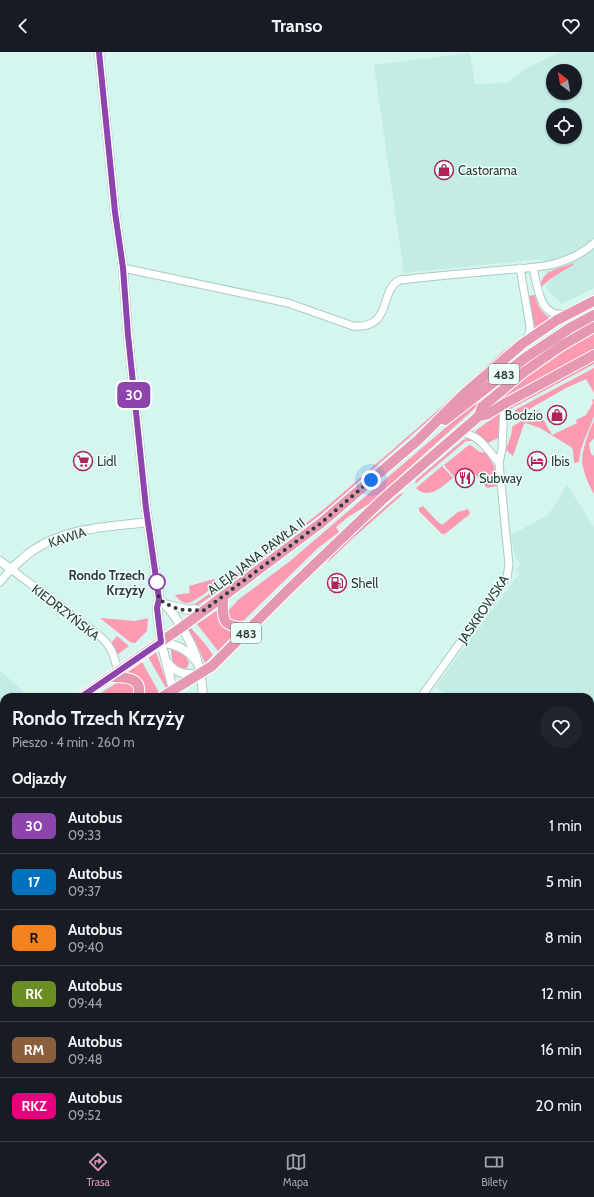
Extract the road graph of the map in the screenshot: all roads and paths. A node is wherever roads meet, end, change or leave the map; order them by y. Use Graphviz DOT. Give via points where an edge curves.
graph roads {
  1 [pos="99,52"];
  2 [pos="594,243"];
  3 [pos="123,268"];
  4 [pos="520,268"];
  5 [pos="533,268"];
  6 [pos="594,301"];
  7 [pos="570,313"];
  8 [pos="594,316"];
  9 [pos="594,327"];
  10 [pos="522,344"];
  11 [pos="594,355"];
  12 [pos="504,404"];
  13 [pos="479,416"];
  14 [pos="461,432"];
  15 [pos="418,440"];
  16 [pos="499,463"];
  17 [pos="148,522"];
  18 [pos="0,561"];
  19 [pos="11,569"];
  20 [pos="0,582"];
  21 [pos="223,597"];
  22 [pos="159,599"];
  23 [pos="168,606"];
  24 [pos="203,611"];
  25 [pos="182,627"];
  26 [pos="251,628"];
  27 [pos="161,642"];
  28 [pos="165,660"];
  29 [pos="200,669"];
  30 [pos="115,675"];
  31 [pos="87,693"];
  32 [pos="140,693"];
  33 [pos="174,693"];
  34 [pos="175,693"];
  35 [pos="203,693"];
  36 [pos="426,693"];
  1 -- 3 [label="street"];
  2 -- 5 [label="street" via="570,259"];
  3 -- 4 [label="street" via="288,303 360,327 374,322 379,317 393,284 400,280"];
  3 -- 17 [label="street"];
  4 -- 5 [label="street"];
  4 -- 10 [label="street" via="530,326 529,334"];
  5 -- 7 [label="street" via="540,301 544,307 552,313"];
  6 -- 7 [label="main road, ALEJA JANA PAWŁA II / 483"];
  7 -- 10 [label="main road, ALEJA JANA PAWŁA II / 483"];
  8 -- 15 [label="main road, ALEJA JANA PAWŁA II / 483" via="564,331 524,358"];
  9 -- 13 [label="main road" via="524,372 482,407"];
  10 -- 15 [label="main road, ALEJA JANA PAWŁA II / 483" via="465,393"];
  11 -- 12 [label="main road, 483"];
  12 -- 13 [label="main road, 483" via="488,414"];
  12 -- 16 [label="street, JASKROWSKA"];
  13 -- 14 [label="main road, 483"];
  14 -- 16 [label="street" via="476,438"];
  14 -- 26 [label="main road, 483" via="384,499"];
  15 -- 21 [label="main road, ALEJA JANA PAWŁA II / 483" via="321,523"];
  16 -- 36 [label="street, JASKROWSKA" via="509,565 507,577"];
  17 -- 19 [label="street, KAWIA" via="64,535 32,551"];
  17 -- 22 [label="street"];
  18 -- 19 [label="street, KIEDRZYŃSKA"];
  19 -- 20 [label="street, KAWIA"];
  19 -- 30 [label="street, KIEDRZYŃSKA" via="110,646 114,654"];
  21 -- 24 [label="main road, ALEJA JANA PAWŁA II / 483"];
  21 -- 26 [label="main road" via="222,615 226,624"];
  22 -- 23 [label="street"];
  22 -- 27 [label="street" via="157,608"];
  23 -- 24 [label="street"];
  23 -- 25 [label="street"];
  24 -- 25 [label="main road, ALEJA JANA PAWŁA II / 483"];
  25 -- 27 [label="main road, ALEJA JANA PAWŁA II / 483"];
  25 -- 29 [label="street" via="191,642"];
  26 -- 29 [label="main road, 483" via="212,666"];
  27 -- 28 [label="street"];
  27 -- 29 [label="street" via="181,647 191,655"];
  27 -- 30 [label="main road, ALEJA JANA PAWŁA II / 483"];
  28 -- 29 [label="street" via="171,668 180,673"];
  28 -- 33 [label="street"];
  29 -- 34 [label="main road, 483"];
  29 -- 35 [label="street"];
  30 -- 31 [label="main road, ALEJA JANA PAWŁA II / 483"];
  30 -- 32 [label="main road" via="135,681"];
}
